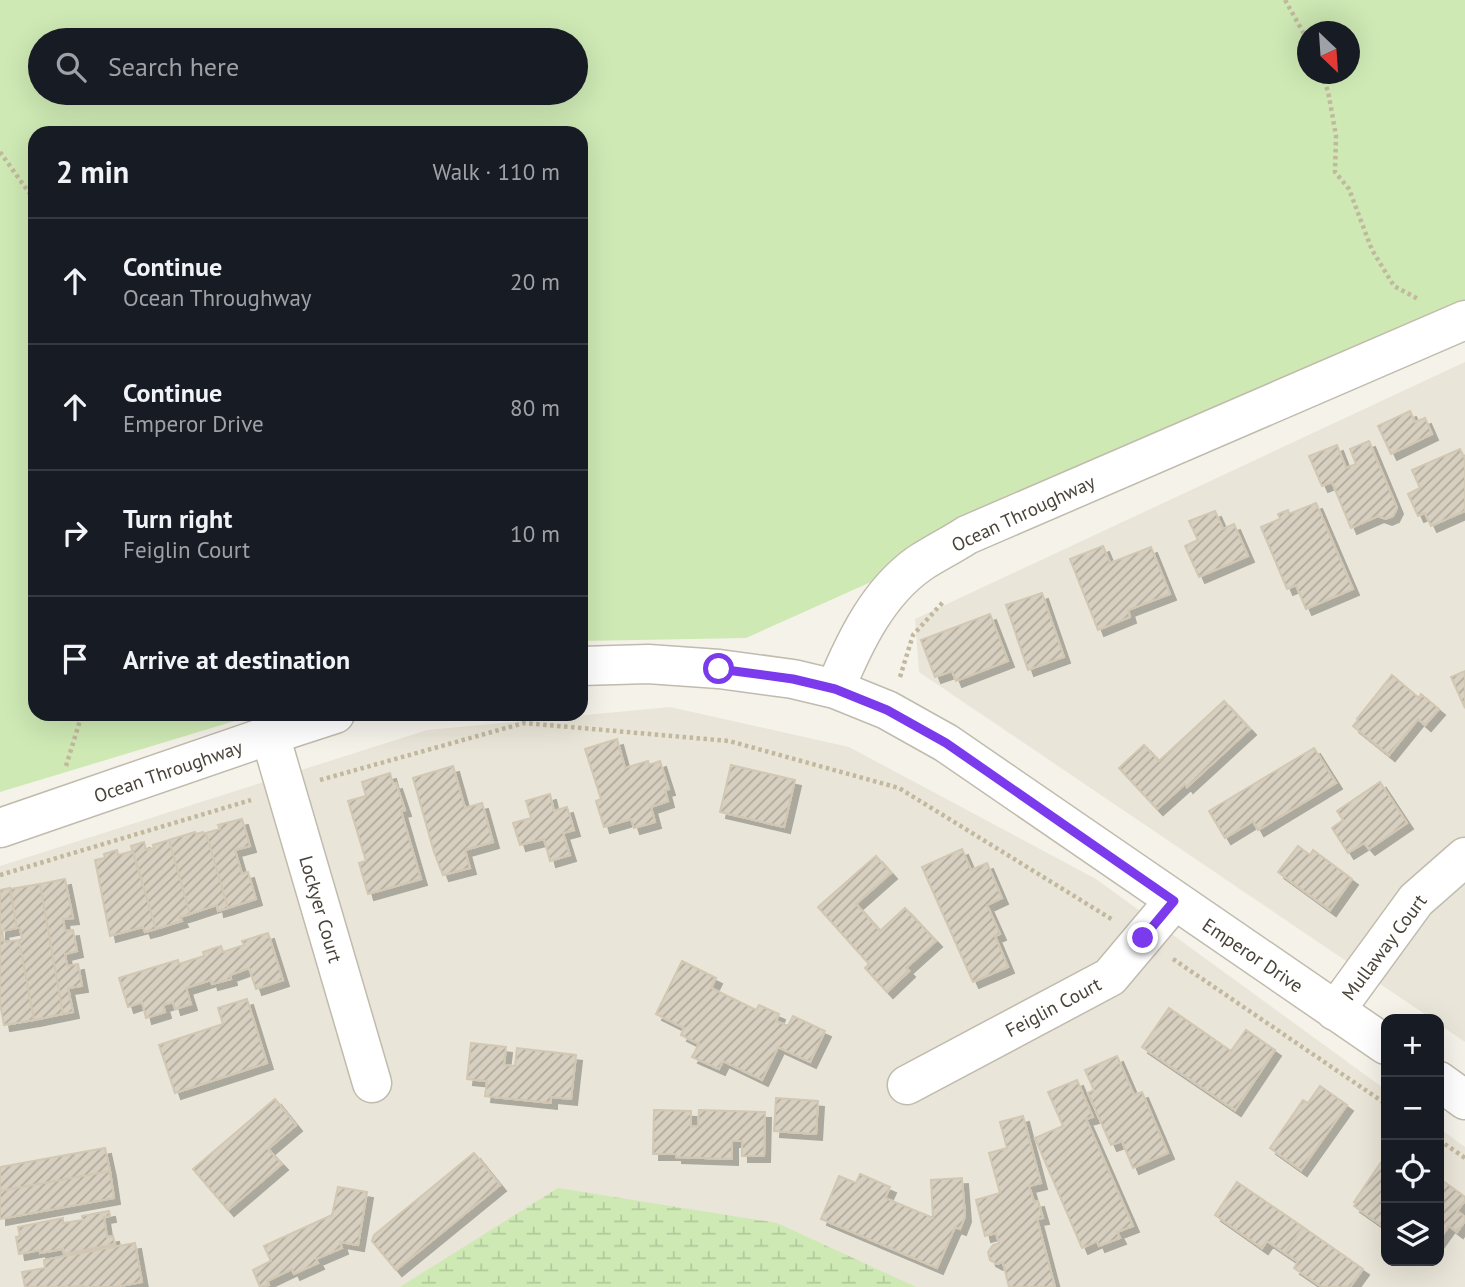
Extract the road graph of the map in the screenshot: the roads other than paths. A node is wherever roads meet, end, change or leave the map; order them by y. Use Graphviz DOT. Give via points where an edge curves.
graph roads {
  1 [pos="1463,321"];
  2 [pos="588,666"];
  3 [pos="835,689"];
  4 [pos="313,721"];
  5 [pos="270,735"];
  6 [pos="0,828"];
  7 [pos="1465,857"];
  8 [pos="1174,901"];
  9 [pos="1335,1011"];
  10 [pos="1381,1042"];
  11 [pos="372,1083"];
  12 [pos="907,1085"];
  13 [pos="1444,1085"];
  14 [pos="1465,1100"];
  1 -- 3 [label="street, Ocean Throughway" via="967,536 918,565 889,590 864,628"];
  2 -- 3 [label="street" via="719,669"];
  3 -- 8 [label="street, Emperor Drive" via="887,710 946,743"];
  4 -- 5 [label="street, Ocean Throughway"];
  5 -- 6 [label="street, Ocean Throughway"];
  5 -- 11 [label="street, Lockyer Court"];
  7 -- 9 [label="street, Mullaway Court" via="1416,900"];
  8 -- 9 [label="street, Emperor Drive"];
  8 -- 12 [label="street, Feiglin Court" via="1110,977"];
  9 -- 10 [label="street, Emperor Drive"];
  13 -- 14 [label="street"];
}
